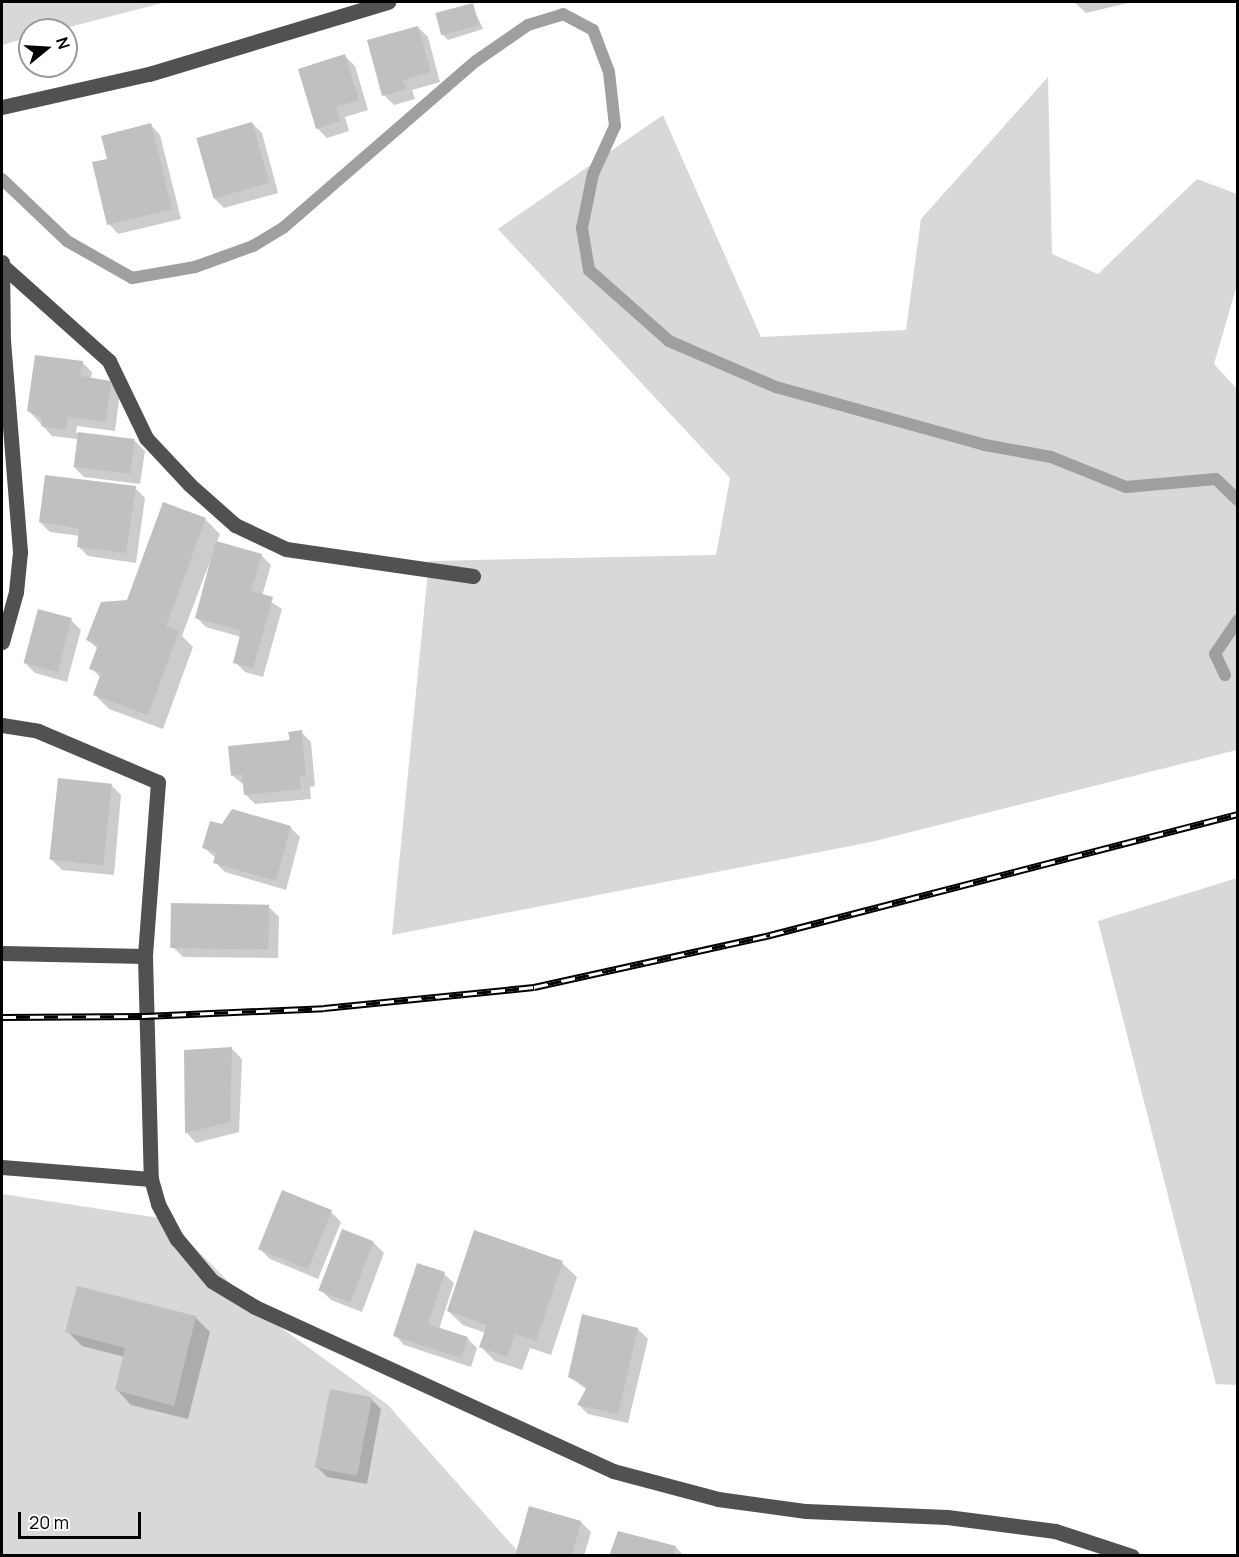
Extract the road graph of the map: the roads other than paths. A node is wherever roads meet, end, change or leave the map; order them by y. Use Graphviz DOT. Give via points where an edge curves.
graph roads {
  1 [pos="388,2"];
  2 [pos="2,106"];
  3 [pos="3,265"];
  4 [pos="473,576"];
  5 [pos="2,642"];
  6 [pos="2,725"];
  7 [pos="2,953"];
  8 [pos="144,956"];
  9 [pos="2,1167"];
  10 [pos="151,1179"];
  11 [pos="1132,1556"];
  1 -- 2 [label="street" via="149,74"];
  3 -- 4 [label="street" via="109,362 146,438 190,485 236,525 286,549"];
  3 -- 5 [label="street" via="3,340 20,552 16,592"];
  6 -- 8 [label="street" via="38,730 158,782"];
  7 -- 8 [label="street"];
  8 -- 10 [label="street"];
  9 -- 10 [label="street"];
  10 -- 11 [label="street" via="158,1204 177,1239 212,1281 255,1307 613,1471 729,1501 806,1511 948,1517 1055,1531"];
}
